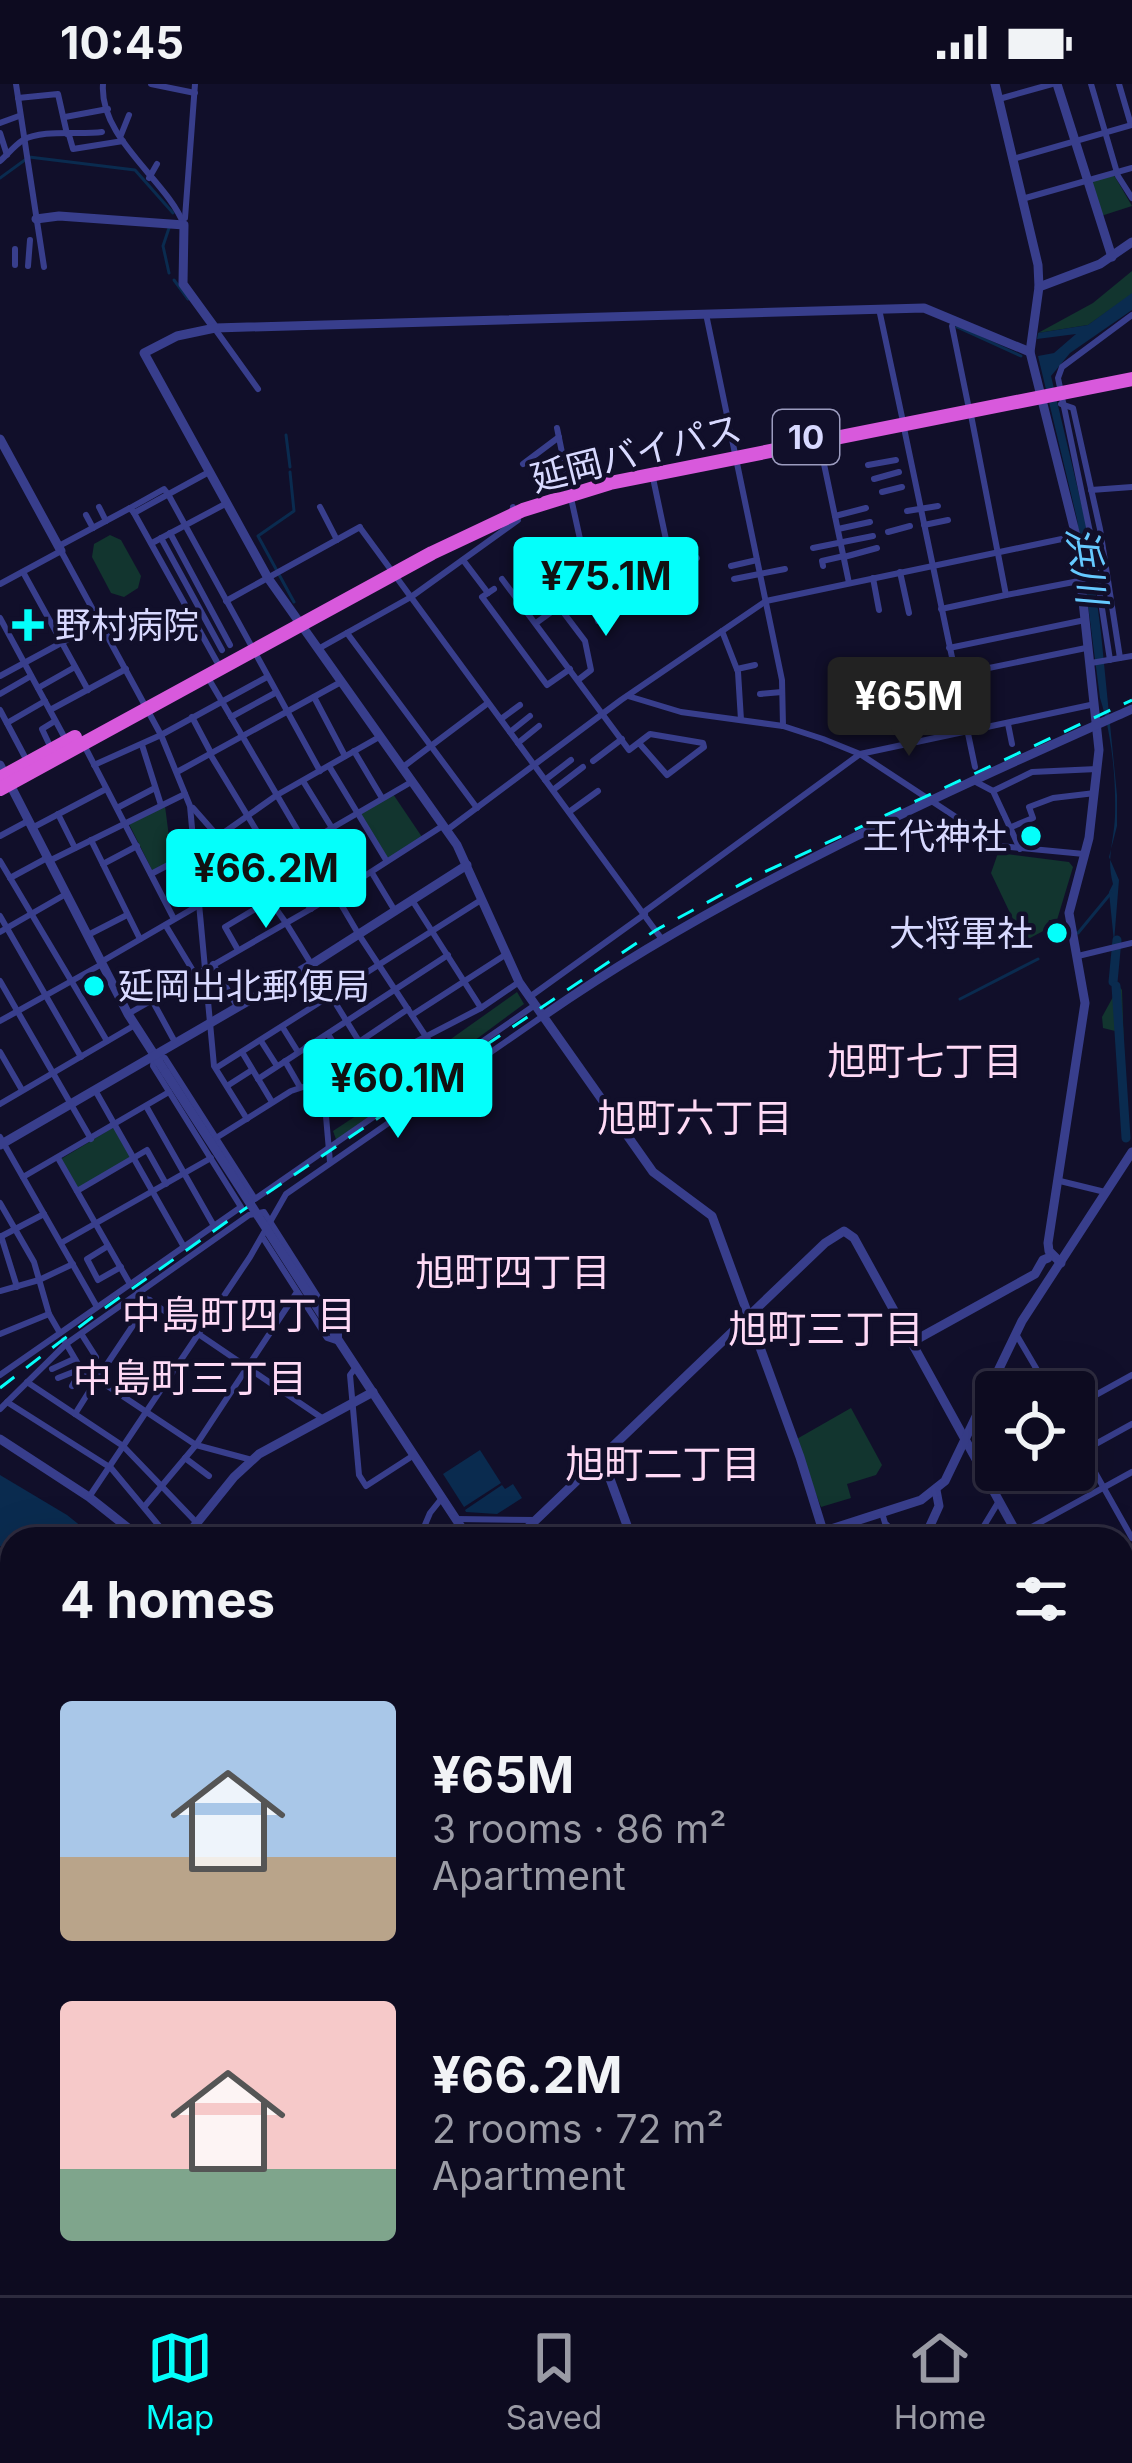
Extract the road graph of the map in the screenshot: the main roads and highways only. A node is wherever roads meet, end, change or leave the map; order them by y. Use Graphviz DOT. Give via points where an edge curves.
graph roads {
  1 [pos="1127,380"];
  2 [pos="903,421"];
  3 [pos="735,454"];
  4 [pos="570,491"];
  5 [pos="249,644"];
  6 [pos="145,705"];
  7 [pos="75,743"];
  8 [pos="3,778"];
  1 -- 2 [label="highway, 延岡バイパス / 10"];
  2 -- 3 [label="highway, 延岡バイパス / 10"];
  2 -- 3 [label="highway, 延岡バイパス / 10"];
  3 -- 4 [label="highway, 延岡バイパス / 10"];
  3 -- 4 [label="highway, 延岡バイパス / 10"];
  4 -- 5 [label="highway, 延岡バイパス / 10" via="514,510"];
  5 -- 6 [label="highway, 延岡バイパス / 10" via="207,676"];
  5 -- 6 [label="highway, 延岡バイパス / 10"];
  6 -- 7 [label="highway, 延岡バイパス / 10"];
  7 -- 8 [label="highway, 延岡バイパス / 10"];
  7 -- 8 [label="highway, 延岡バイパス / 10"];
}
